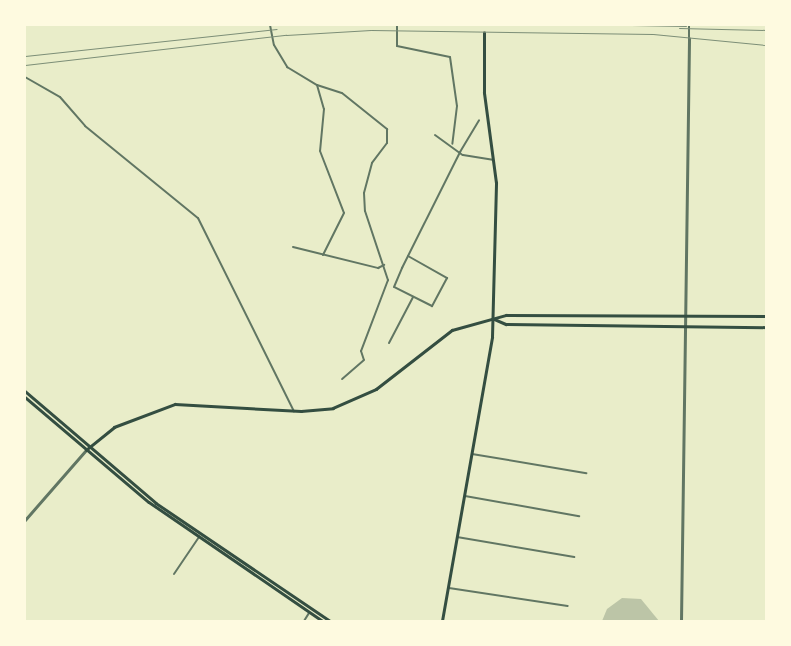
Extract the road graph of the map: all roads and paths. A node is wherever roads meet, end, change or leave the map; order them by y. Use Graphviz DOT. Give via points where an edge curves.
graph roads {
  1 [pos="270,25"];
  2 [pos="397,25"];
  3 [pos="689,25"];
  4 [pos="484,33"];
  5 [pos="689,39"];
  6 [pos="25,78"];
  7 [pos="316,85"];
  8 [pos="479,120"];
  9 [pos="435,135"];
  10 [pos="452,144"];
  11 [pos="460,152"];
  12 [pos="494,160"];
  13 [pos="293,247"];
  14 [pos="323,255"];
  15 [pos="408,256"];
  16 [pos="384,265"];
  17 [pos="413,297"];
  18 [pos="684,314"];
  19 [pos="766,316"];
  20 [pos="493,318"];
  21 [pos="683,326"];
  22 [pos="766,327"];
  23 [pos="389,344"];
  24 [pos="342,379"];
  25 [pos="25,391"];
  26 [pos="25,397"];
  27 [pos="294,411"];
  28 [pos="89,447"];
  29 [pos="86,450"];
  30 [pos="472,454"];
  31 [pos="586,473"];
  32 [pos="465,496"];
  33 [pos="580,516"];
  34 [pos="25,520"];
  35 [pos="199,537"];
  36 [pos="458,537"];
  37 [pos="574,557"];
  38 [pos="174,574"];
  39 [pos="448,588"];
  40 [pos="568,606"];
  41 [pos="309,613"];
  42 [pos="304,621"];
  43 [pos="323,621"];
  44 [pos="330,621"];
  45 [pos="442,621"];
  46 [pos="681,621"];
  1 -- 7 [label="street" via="274,45 287,67"];
  2 -- 10 [label="street" via="397,46 450,57 457,106"];
  3 -- 5 [label="street"];
  4 -- 12 [label="main road" via="484,92"];
  5 -- 18 [label="street"];
  6 -- 27 [label="street" via="60,97 85,126 198,218"];
  7 -- 14 [label="street" via="324,108 320,151 344,213"];
  7 -- 16 [label="street" via="342,93 388,129 387,143 372,163 364,193 365,211"];
  8 -- 11 [label="street"];
  9 -- 10 [label="street"];
  10 -- 11 [label="street"];
  11 -- 12 [label="street"];
  11 -- 15 [label="street"];
  12 -- 20 [label="main road" via="497,252"];
  13 -- 14 [label="street"];
  14 -- 16 [label="street" via="378,268"];
  15 -- 17 [label="street" via="394,286"];
  15 -- 17 [label="street" via="447,278 432,306"];
  16 -- 24 [label="street" via="387,285 361,351 364,360"];
  17 -- 23 [label="street"];
  18 -- 19 [label="main road"];
  18 -- 20 [label="main road"];
  18 -- 21 [label="street"];
  20 -- 21 [label="main road" via="506,324"];
  20 -- 27 [label="main road" via="452,330 363,397 333,408"];
  20 -- 30 [label="main road"];
  21 -- 22 [label="main road"];
  21 -- 46 [label="street"];
  25 -- 28 [label="main road"];
  26 -- 29 [label="main road"];
  27 -- 28 [label="main road" via="175,404 114,427"];
  28 -- 29 [label="main road"];
  28 -- 44 [label="main road" via="156,503"];
  29 -- 34 [label="street"];
  29 -- 35 [label="main road"];
  30 -- 31 [label="street"];
  30 -- 32 [label="main road"];
  32 -- 33 [label="street"];
  32 -- 36 [label="main road"];
  35 -- 38 [label="street"];
  35 -- 41 [label="main road"];
  36 -- 37 [label="street"];
  36 -- 39 [label="main road"];
  39 -- 40 [label="street"];
  39 -- 45 [label="main road"];
  41 -- 42 [label="street"];
  41 -- 43 [label="main road"];
}
